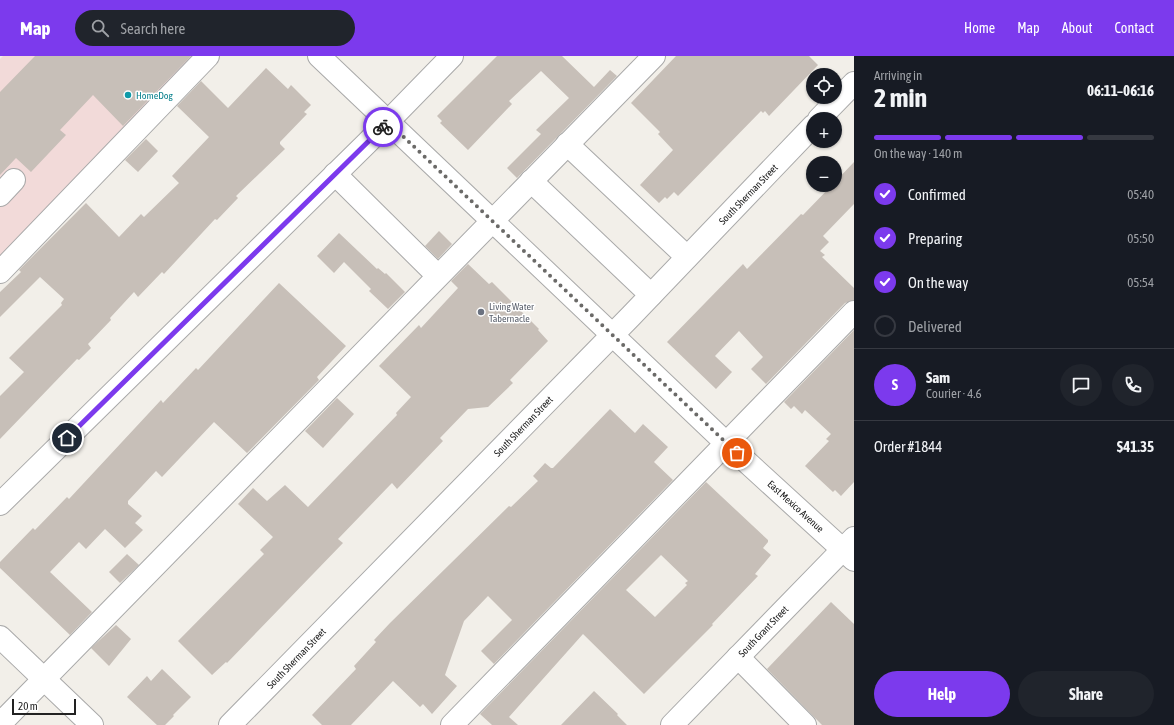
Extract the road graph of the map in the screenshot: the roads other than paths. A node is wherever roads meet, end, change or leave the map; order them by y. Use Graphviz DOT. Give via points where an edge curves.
graph roads {
  1 [pos="208,56"];
  2 [pos="319,56"];
  3 [pos="452,56"];
  4 [pos="654,56"];
  5 [pos="854,83"];
  6 [pos="827,112"];
  7 [pos="388,122"];
  8 [pos="806,133"];
  9 [pos="567,144"];
  10 [pos="335,174"];
  11 [pos="531,181"];
  12 [pos="492,221"];
  13 [pos="687,258"];
  14 [pos="1,269"];
  15 [pos="437,275"];
  16 [pos="651,295"];
  17 [pos="854,312"];
  18 [pos="612,334"];
  19 [pos="726,443"];
  20 [pos="0,504"];
  21 [pos="850,549"];
  22 [pos="0,637"];
  23 [pos="738,657"];
  24 [pos="44,679"];
  25 [pos="0,724"];
  26 [pos="92,725"];
  27 [pos="230,725"];
  28 [pos="452,725"];
  29 [pos="672,725"];
  30 [pos="805,725"];
  1 -- 14 [label="street"];
  2 -- 7 [label="street, East Mexico Avenue"];
  3 -- 7 [label="street"];
  4 -- 9 [label="street"];
  5 -- 6 [label="street"];
  7 -- 10 [label="street"];
  7 -- 12 [label="street, East Mexico Avenue"];
  8 -- 13 [label="street, South Sherman Street"];
  9 -- 11 [label="street"];
  9 -- 13 [label="street"];
  10 -- 15 [label="street"];
  10 -- 20 [label="street"];
  11 -- 12 [label="street"];
  11 -- 16 [label="street"];
  12 -- 15 [label="street"];
  12 -- 18 [label="street, East Mexico Avenue"];
  13 -- 16 [label="street, South Sherman Street"];
  15 -- 24 [label="street"];
  16 -- 18 [label="street, South Sherman Street"];
  17 -- 19 [label="street"];
  18 -- 19 [label="street, East Mexico Avenue"];
  18 -- 27 [label="street, South Sherman Street"];
  19 -- 21 [label="street, East Mexico Avenue"];
  19 -- 28 [label="street"];
  21 -- 23 [label="street, South Grant Street"];
  22 -- 24 [label="street"];
  23 -- 29 [label="street, South Grant Street"];
  23 -- 30 [label="street"];
  24 -- 25 [label="street"];
  24 -- 26 [label="street"];
}
